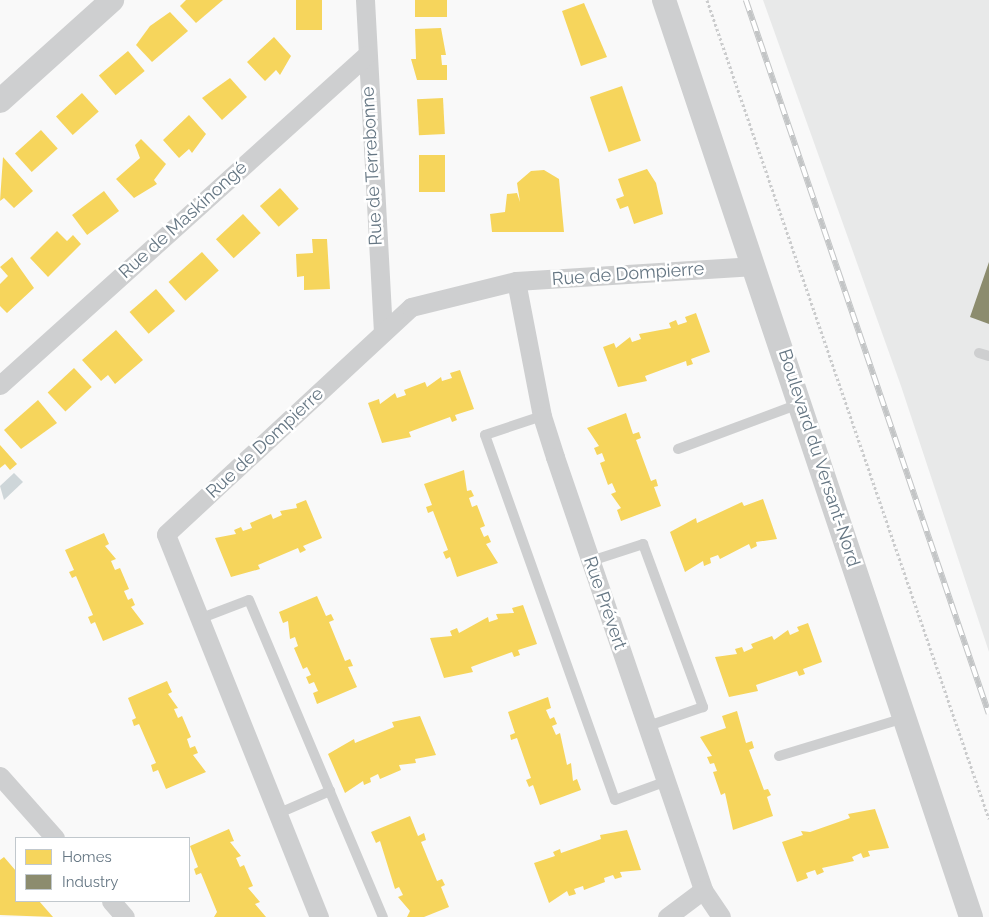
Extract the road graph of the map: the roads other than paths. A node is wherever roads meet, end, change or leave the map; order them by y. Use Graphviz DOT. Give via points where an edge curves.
graph roads {
  1 [pos="112,0"];
  2 [pos="365,0"];
  3 [pos="664,0"];
  4 [pos="366,56"];
  5 [pos="0,101"];
  6 [pos="755,266"];
  7 [pos="516,281"];
  8 [pos="383,331"];
  9 [pos="0,385"];
  10 [pos="800,403"];
  11 [pos="542,416"];
  12 [pos="678,449"];
  13 [pos="590,561"];
  14 [pos="199,620"];
  15 [pos="905,718"];
  16 [pos="648,726"];
  17 [pos="779,756"];
  18 [pos="0,776"];
  19 [pos="667,782"];
  20 [pos="330,791"];
  21 [pos="277,814"];
  22 [pos="54,837"];
  23 [pos="704,890"];
  24 [pos="112,902"];
  25 [pos="125,917"];
  26 [pos="319,917"];
  27 [pos="383,917"];
  28 [pos="667,917"];
  29 [pos="721,917"];
  30 [pos="971,917"];
  1 -- 5 [label="street"];
  2 -- 4 [label="street, Rue de Terrebonne"];
  3 -- 6 [label="street, Boulevard du Versant-Nord"];
  4 -- 8 [label="street, Rue de Terrebonne"];
  4 -- 9 [label="street, Rue de Maskinongé"];
  6 -- 7 [label="street, Rue de Dompierre"];
  6 -- 10 [label="street, Boulevard du Versant-Nord"];
  7 -- 8 [label="street, Rue de Dompierre" via="411,307"];
  7 -- 11 [label="street, Rue Prévert"];
  8 -- 14 [label="street, Rue de Dompierre" via="301,413 166,534"];
  10 -- 12 [label="lane"];
  10 -- 15 [label="street, Boulevard du Versant-Nord"];
  11 -- 13 [label="street, Rue Prévert"];
  11 -- 19 [label="lane" via="485,435 491,453 615,800"];
  13 -- 16 [label="street, Rue Prévert"];
  13 -- 16 [label="lane" via="643,544 703,707"];
  14 -- 20 [label="lane" via="249,600"];
  14 -- 21 [label="street, Rue de Dompierre"];
  15 -- 17 [label="lane"];
  15 -- 30 [label="street, Boulevard du Versant-Nord"];
  16 -- 19 [label="street, Rue Prévert"];
  18 -- 22 [label="street"];
  19 -- 23 [label="street, Rue Prévert"];
  20 -- 21 [label="lane"];
  20 -- 27 [label="lane"];
  21 -- 26 [label="street, Rue de Dompierre"];
  23 -- 28 [label="street"];
  23 -- 29 [label="street, Rue Prévert"];
  24 -- 25 [label="street"];
}
